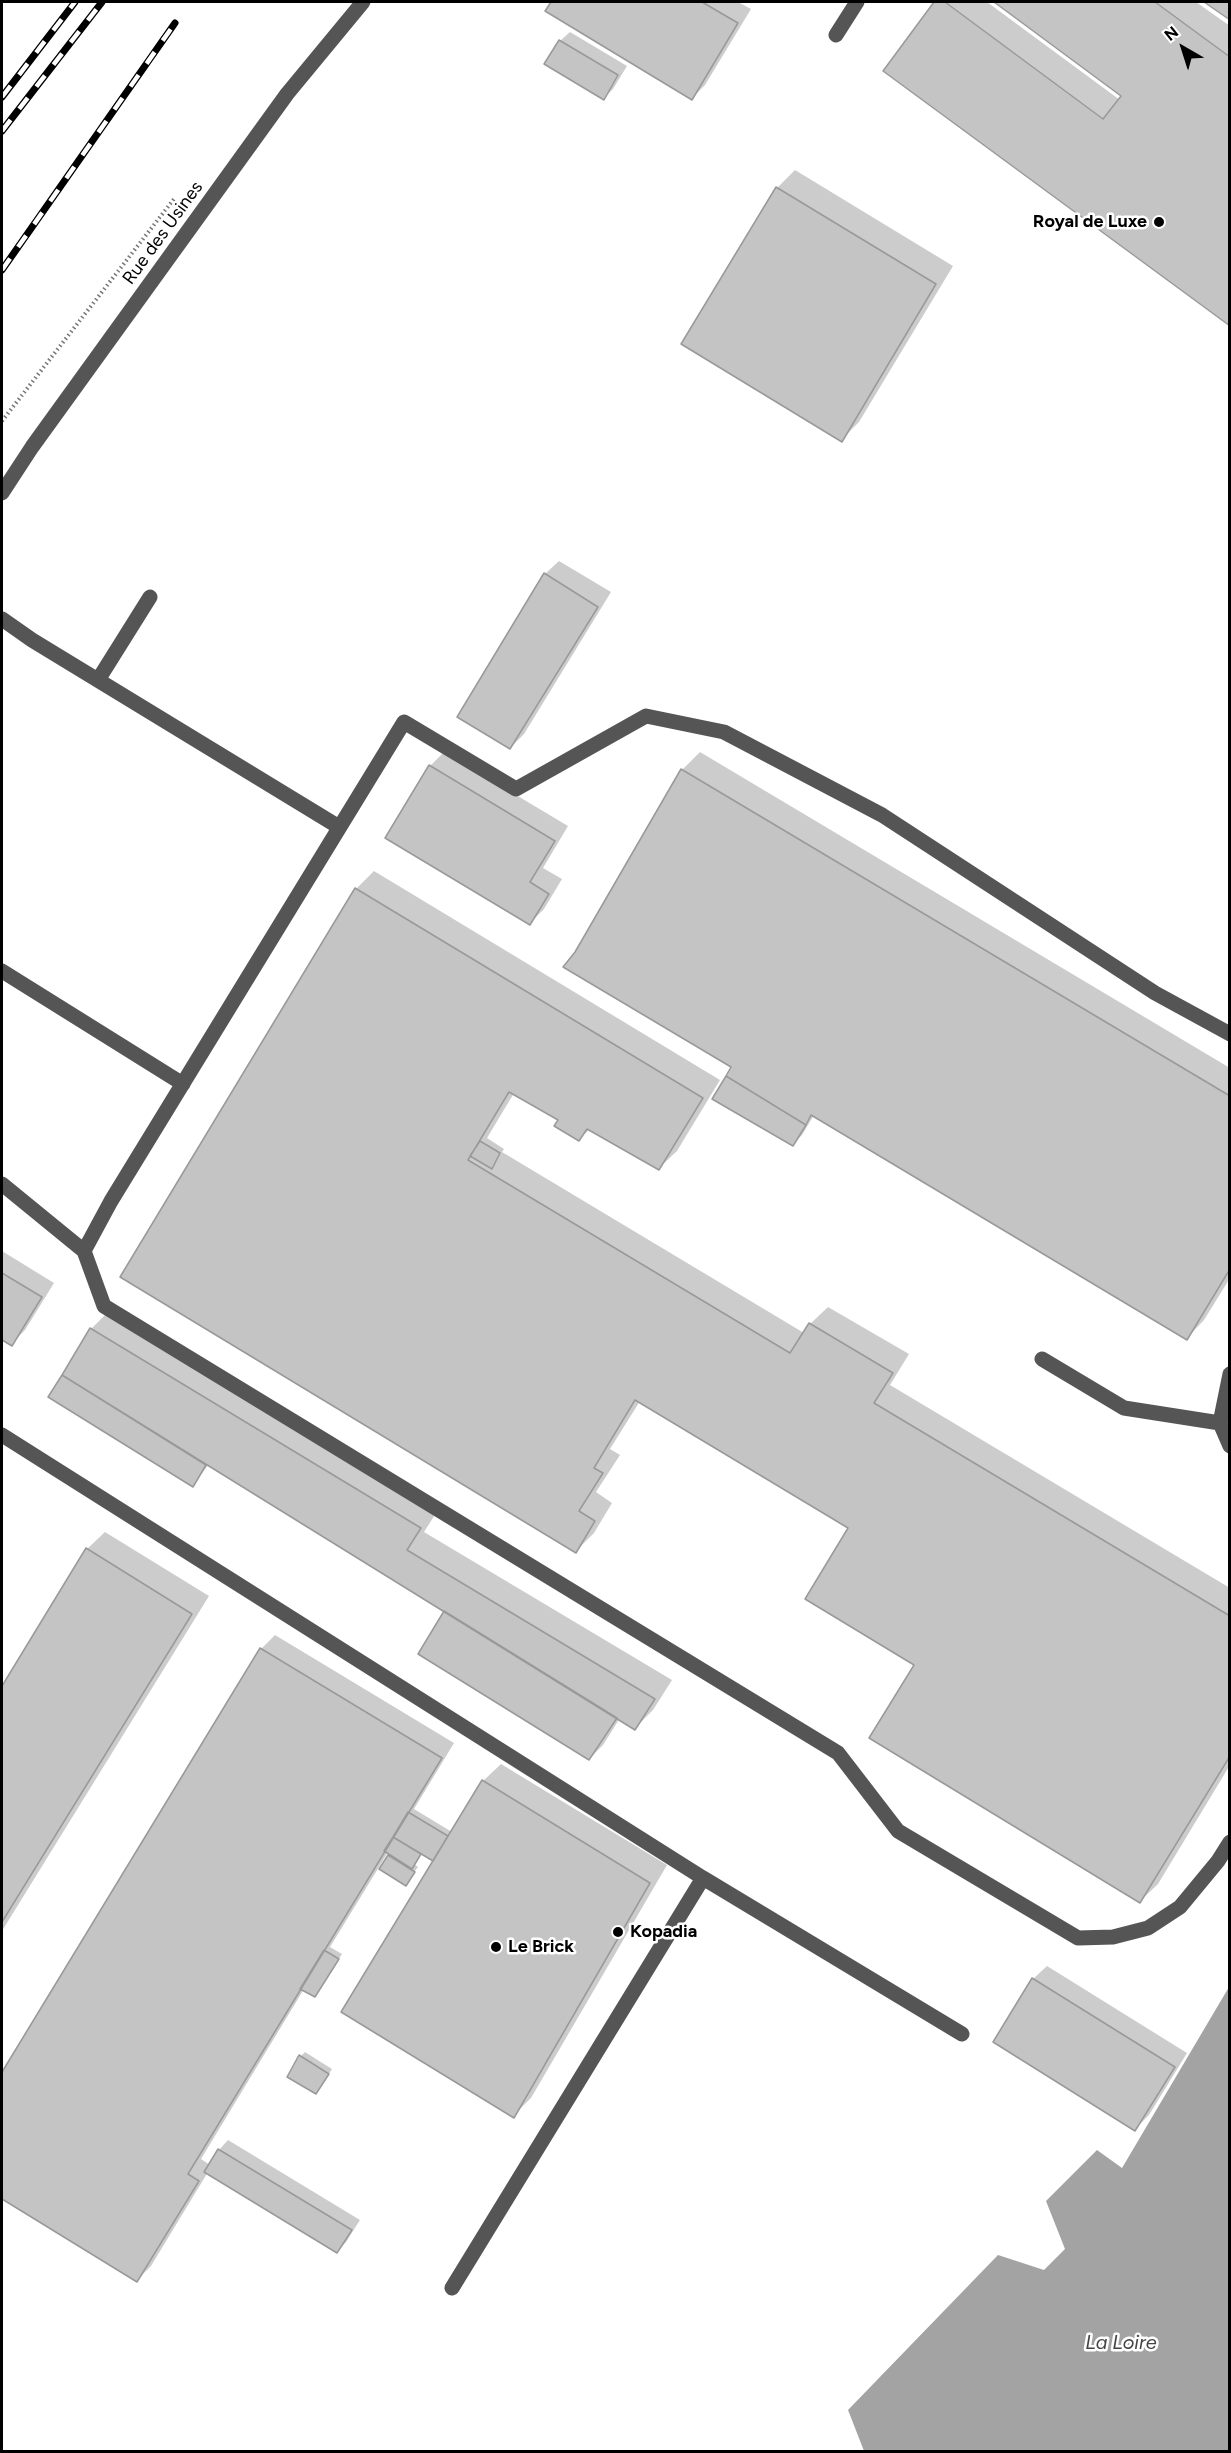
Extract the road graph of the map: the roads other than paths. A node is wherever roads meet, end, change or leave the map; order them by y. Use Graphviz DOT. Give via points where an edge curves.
graph roads {
  1 [pos="363,2"];
  2 [pos="857,2"];
  3 [pos="836,35"];
  4 [pos="2,493"];
  5 [pos="150,597"];
  6 [pos="2,619"];
  7 [pos="98,680"];
  8 [pos="339,827"];
  9 [pos="2,971"];
  10 [pos="1230,1034"];
  11 [pos="183,1084"];
  12 [pos="2,1184"];
  13 [pos="84,1251"];
  14 [pos="1042,1359"];
  15 [pos="1230,1374"];
  16 [pos="1220,1423"];
  17 [pos="2,1435"];
  18 [pos="1230,1446"];
  19 [pos="1230,1842"];
  20 [pos="704,1878"];
  21 [pos="962,2034"];
  22 [pos="452,2288"];
  1 -- 4 [label="street, Rue des Usines" via="287,94"];
  2 -- 3 [label="street"];
  5 -- 7 [label="street"];
  6 -- 7 [label="street"];
  7 -- 8 [label="street"];
  8 -- 10 [label="street" via="404,722 516,789 646,716 724,732 882,815 1155,993"];
  8 -- 11 [label="street"];
  9 -- 11 [label="street"];
  11 -- 13 [label="street"];
  12 -- 13 [label="street"];
  13 -- 19 [label="street" via="104,1306 837,1753 898,1831 1078,1938 1113,1937 1148,1928 1180,1906"];
  14 -- 16 [label="street" via="1124,1408"];
  15 -- 16 [label="street"];
  16 -- 18 [label="street"];
  17 -- 20 [label="street"];
  20 -- 21 [label="street"];
  20 -- 22 [label="street"];
}
